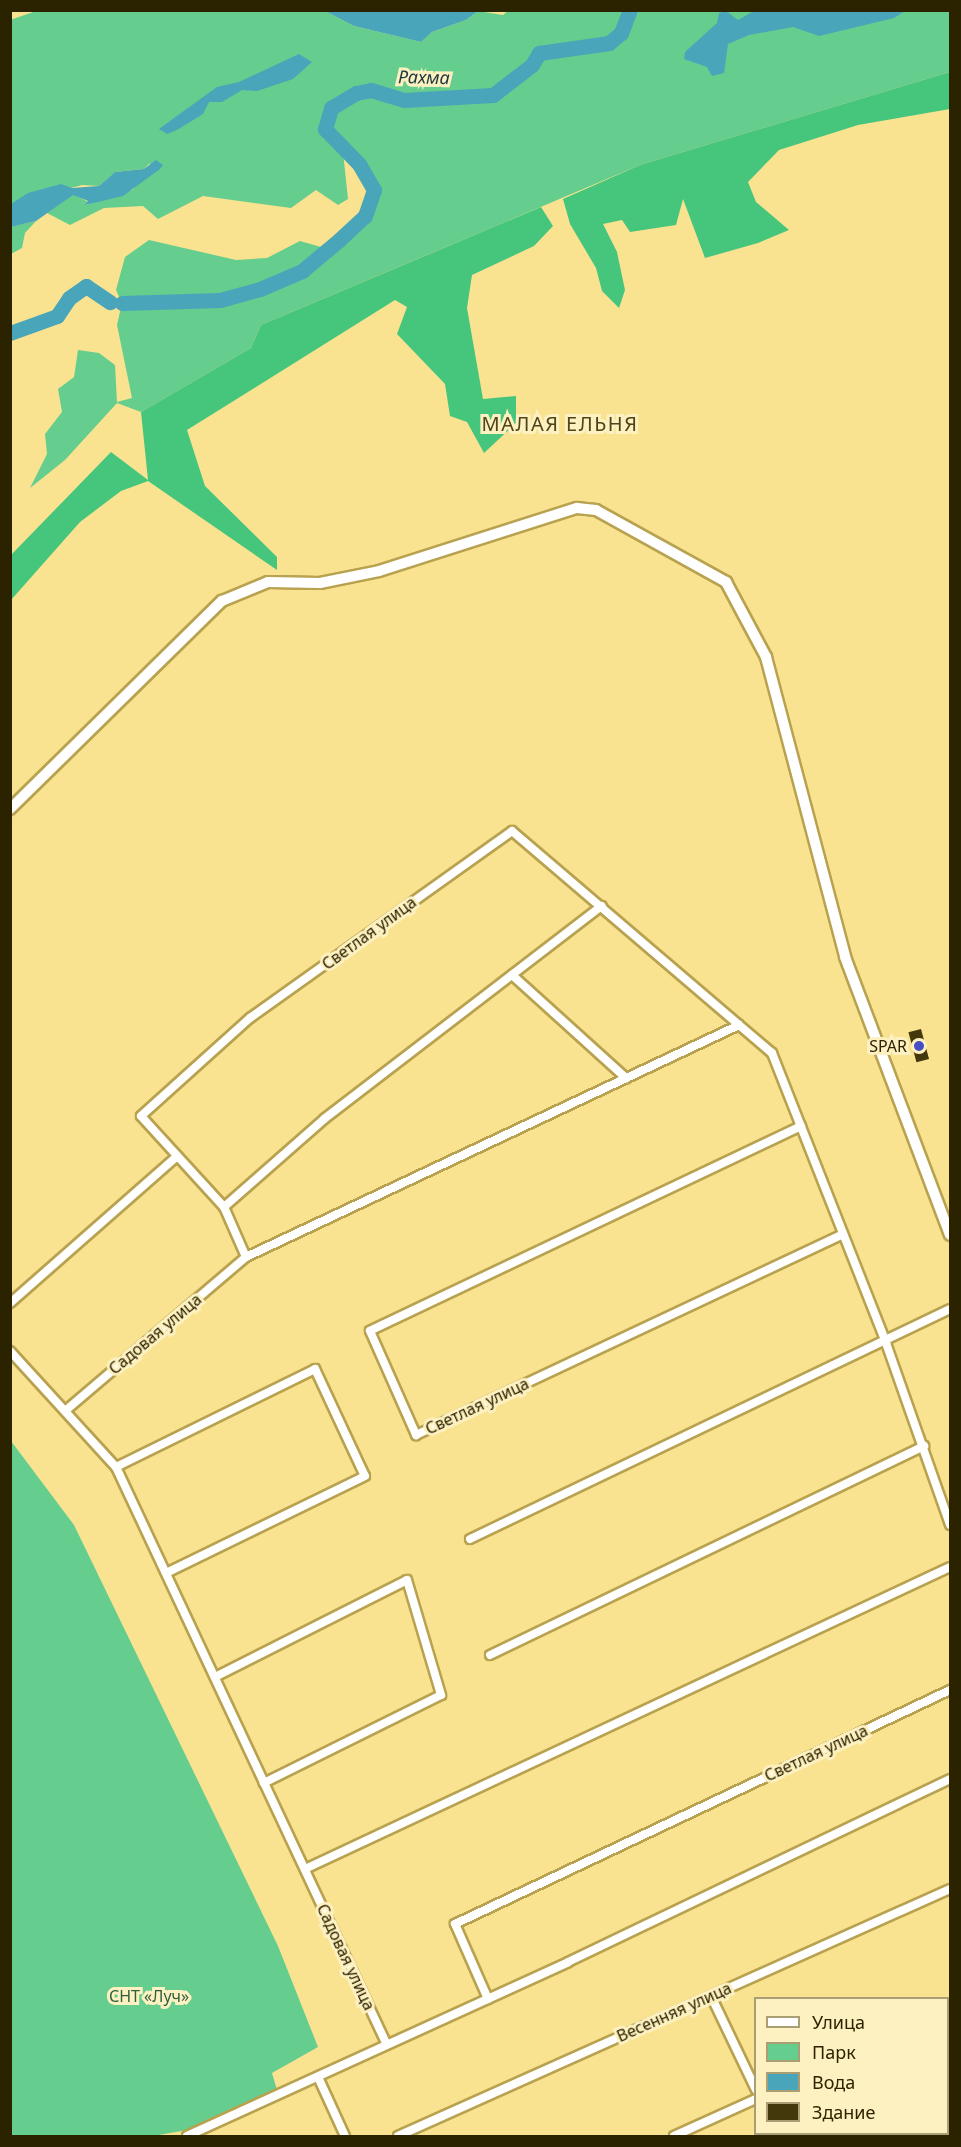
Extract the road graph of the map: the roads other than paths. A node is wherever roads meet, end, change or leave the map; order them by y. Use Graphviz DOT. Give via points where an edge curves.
graph roads {
  1 [pos="10,809"];
  2 [pos="602,906"];
  3 [pos="512,975"];
  4 [pos="739,1025"];
  5 [pos="626,1078"];
  6 [pos="801,1126"];
  7 [pos="176,1156"];
  8 [pos="224,1207"];
  9 [pos="843,1234"];
  10 [pos="951,1235"];
  11 [pos="246,1257"];
  12 [pos="10,1303"];
  13 [pos="951,1309"];
  14 [pos="886,1343"];
  15 [pos="10,1351"];
  16 [pos="65,1411"];
  17 [pos="924,1446"];
  18 [pos="116,1467"];
  19 [pos="951,1524"];
  20 [pos="470,1539"];
  21 [pos="951,1567"];
  22 [pos="166,1574"];
  23 [pos="490,1655"];
  24 [pos="215,1677"];
  25 [pos="951,1690"];
  26 [pos="951,1779"];
  27 [pos="264,1783"];
  28 [pos="304,1869"];
  29 [pos="951,1889"];
  30 [pos="711,1996"];
  31 [pos="488,1999"];
  32 [pos="387,2045"];
  33 [pos="318,2077"];
  34 [pos="754,2086"];
  35 [pos="754,2100"];
  36 [pos="186,2136"];
  37 [pos="345,2136"];
  38 [pos="399,2136"];
  39 [pos="674,2136"];
  1 -- 10 [label="street" via="222,601 268,582 320,583 379,571 577,508 596,510 726,582 766,657 845,957"];
  2 -- 3 [label="street"];
  2 -- 4 [label="street, Светлая улица"];
  2 -- 7 [label="street, Светлая улица" via="512,831 250,1018 141,1116"];
  3 -- 5 [label="street"];
  3 -- 8 [label="street" via="324,1119"];
  4 -- 5 [label="street"];
  4 -- 6 [label="street, Светлая улица" via="772,1053"];
  5 -- 11 [label="street"];
  6 -- 9 [label="street, Светлая улица"];
  6 -- 9 [label="street, Светлая улица" via="370,1331 416,1435"];
  7 -- 8 [label="street"];
  7 -- 12 [label="street"];
  8 -- 11 [label="street"];
  9 -- 14 [label="street, Светлая улица"];
  11 -- 16 [label="street, Садовая улица"];
  13 -- 14 [label="street"];
  14 -- 17 [label="street, Светлая улица"];
  14 -- 20 [label="street"];
  15 -- 16 [label="street, Садовая улица"];
  16 -- 18 [label="street, Садовая улица"];
  17 -- 19 [label="street, Светлая улица"];
  17 -- 23 [label="street"];
  18 -- 22 [label="street, Садовая улица"];
  18 -- 22 [label="street" via="315,1369 365,1476"];
  21 -- 28 [label="street"];
  22 -- 24 [label="street, Садовая улица"];
  24 -- 27 [label="street, Садовая улица"];
  24 -- 27 [label="street" via="407,1580 441,1695"];
  25 -- 31 [label="street, Светлая улица" via="455,1924"];
  26 -- 31 [label="street"];
  27 -- 28 [label="street, Садовая улица"];
  28 -- 32 [label="street, Садовая улица"];
  29 -- 30 [label="street, Весенняя улица"];
  30 -- 34 [label="street"];
  30 -- 38 [label="street, Весенняя улица"];
  31 -- 32 [label="street"];
  32 -- 33 [label="street"];
  33 -- 36 [label="street"];
  33 -- 37 [label="street"];
  35 -- 39 [label="street"];
}
